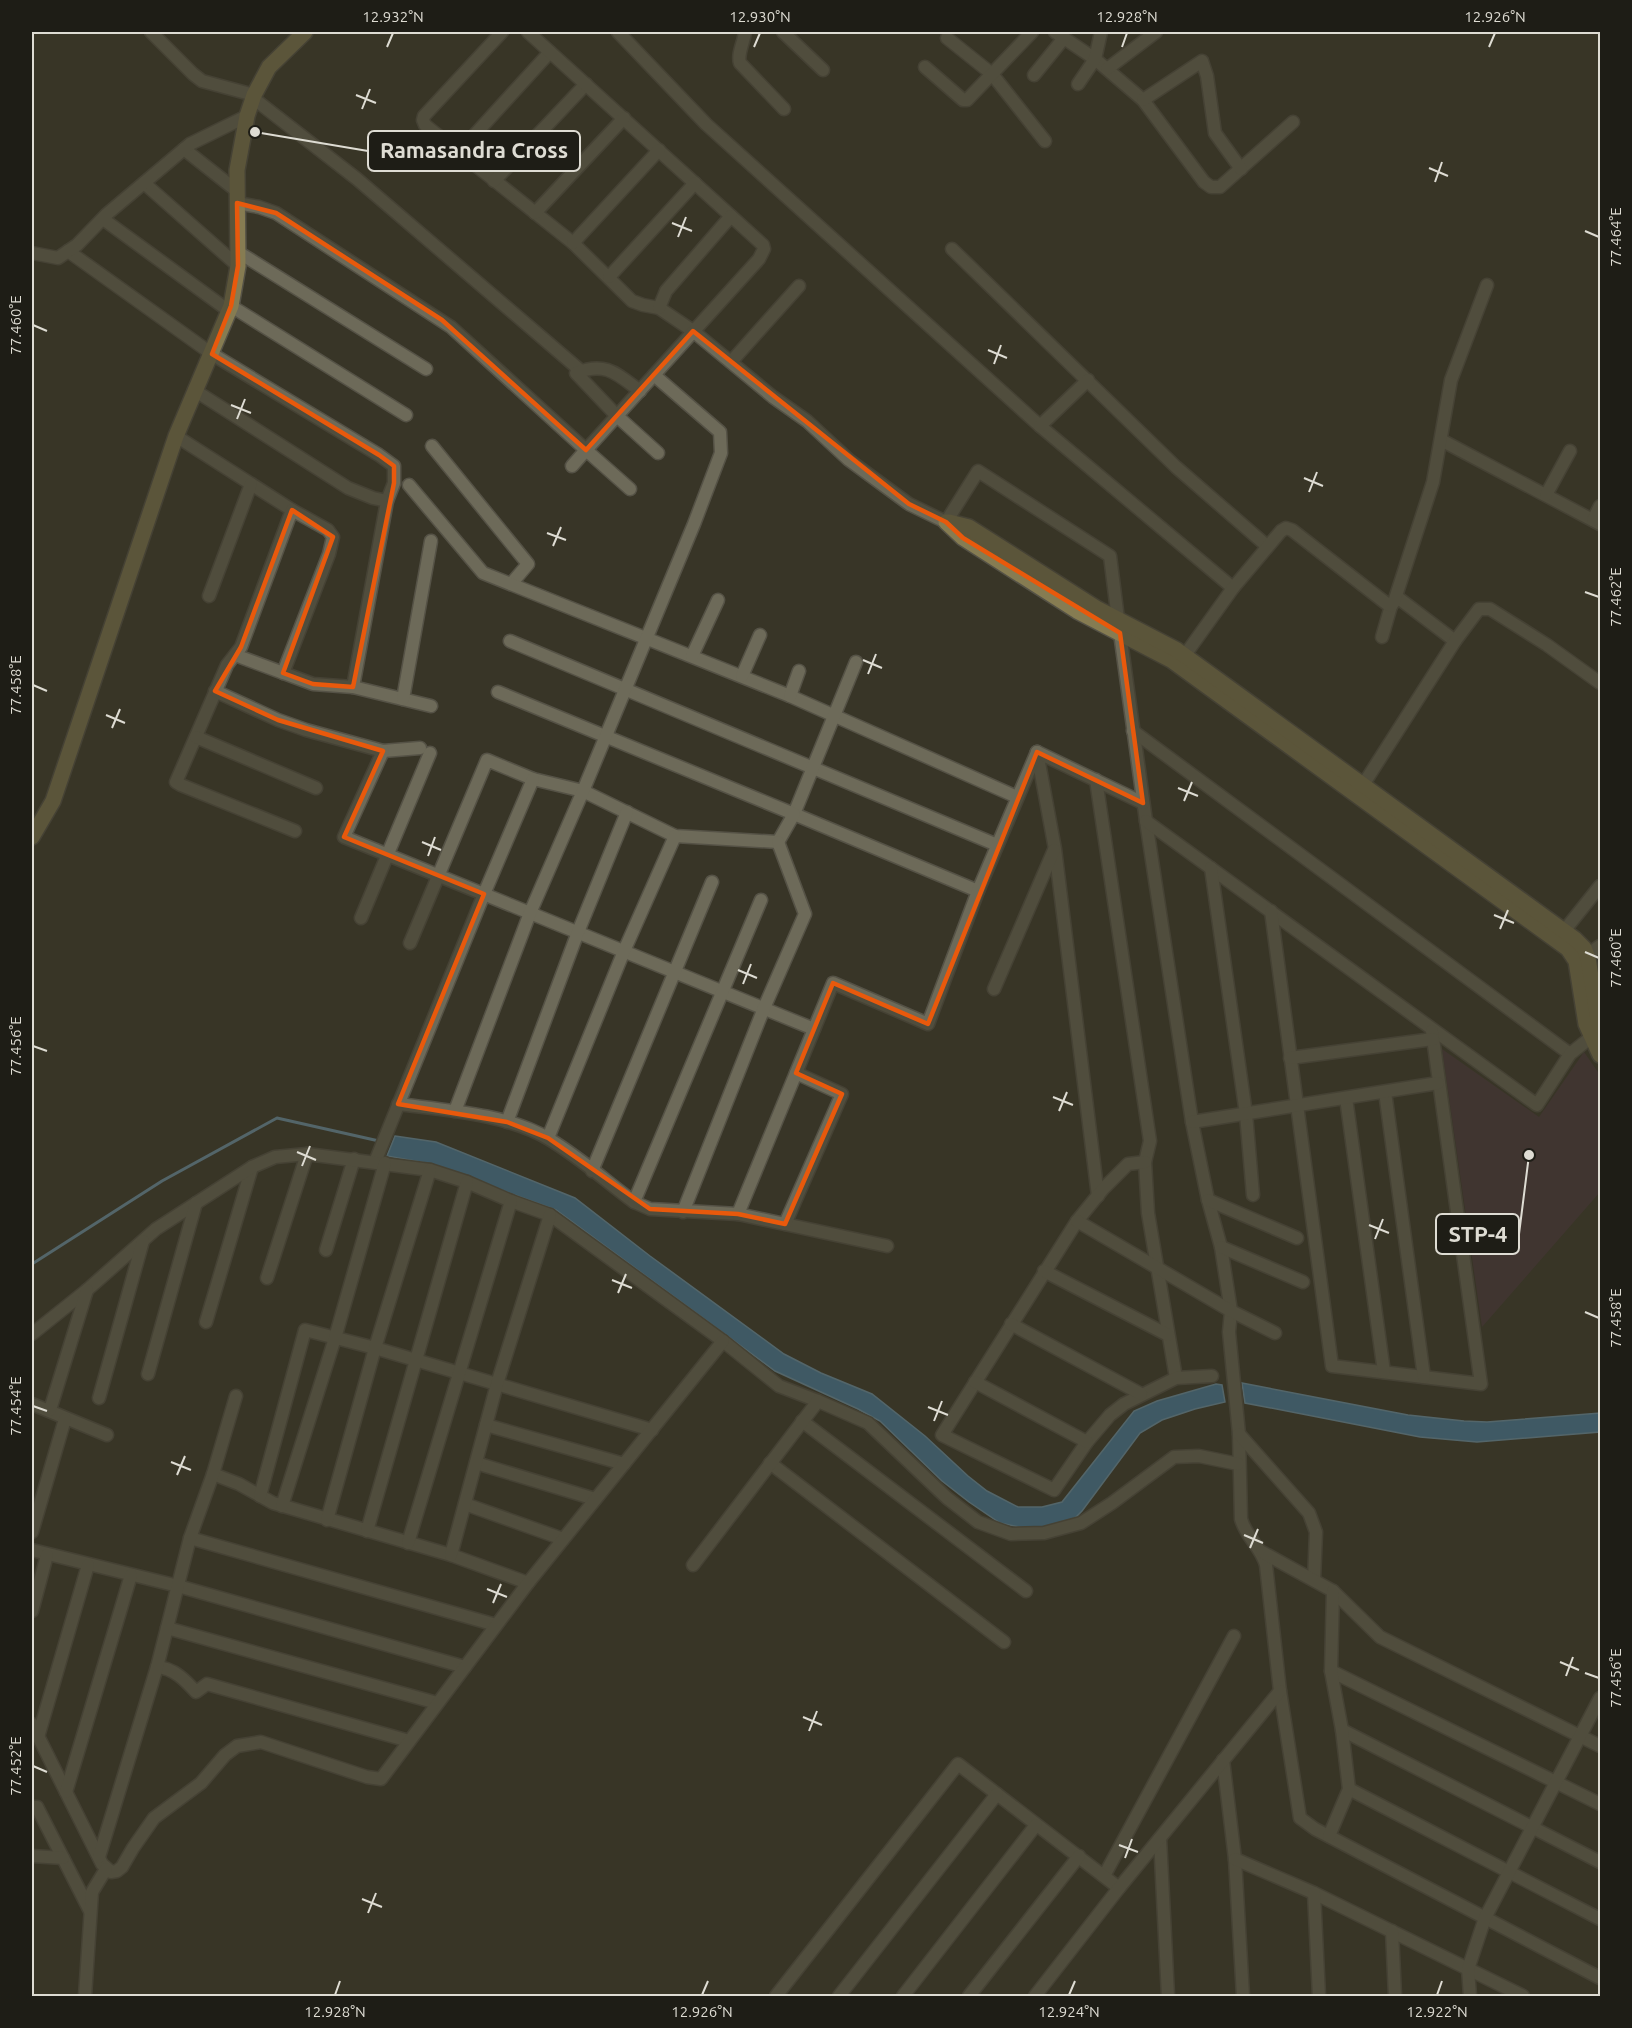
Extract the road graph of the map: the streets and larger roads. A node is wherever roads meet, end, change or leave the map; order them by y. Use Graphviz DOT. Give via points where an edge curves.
graph roads {
  1 [pos="151,32"];
  2 [pos="305,32"];
  3 [pos="502,32"];
  4 [pos="528,32"];
  5 [pos="618,32"];
  6 [pos="745,32"];
  7 [pos="783,32"];
  8 [pos="1032,32"];
  9 [pos="1101,32"];
  10 [pos="1156,32"];
  11 [pos="1059,35"];
  12 [pos="947,38"];
  13 [pos="550,52"];
  14 [pos="1095,59"];
  15 [pos="925,67"];
  16 [pos="1107,69"];
  17 [pos="823,70"];
  18 [pos="992,74"];
  19 [pos="1034,75"];
  20 [pos="586,84"];
  21 [pos="1078,84"];
  22 [pos="253,96"];
  23 [pos="1143,100"];
  24 [pos="784,108"];
  25 [pos="247,116"];
  26 [pos="624,118"];
  27 [pos="1293,122"];
  28 [pos="1045,141"];
  29 [pos="184,149"];
  30 [pos="659,150"];
  31 [pos="459,152"];
  32 [pos="1241,169"];
  33 [pos="494,181"];
  34 [pos="144,183"];
  35 [pos="695,183"];
  36 [pos="237,197"];
  37 [pos="535,213"];
  38 [pos="732,216"];
  39 [pos="103,219"];
  40 [pos="573,243"];
  41 [pos="952,249"];
  42 [pos="68,251"];
  43 [pos="32,253"];
  44 [pos="238,259"];
  45 [pos="609,277"];
  46 [pos="1487,285"];
  47 [pos="799,286"];
  48 [pos="659,308"];
  49 [pos="230,309"];
  50 [pos="693,331"];
  51 [pos="212,354"];
  52 [pos="731,362"];
  53 [pos="426,369"];
  54 [pos="581,371"];
  55 [pos="654,375"];
  56 [pos="1088,380"];
  57 [pos="194,390"];
  58 [pos="640,391"];
  59 [pos="406,415"];
  60 [pos="617,416"];
  61 [pos="1040,426"];
  62 [pos="176,436"];
  63 [pos="1441,440"];
  64 [pos="432,446"];
  65 [pos="586,450"];
  66 [pos="1570,451"];
  67 [pos="658,453"];
  68 [pos="572,466"];
  69 [pos="251,484"];
  70 [pos="409,485"];
  71 [pos="630,489"];
  72 [pos="1546,495"];
  73 [pos="387,501"];
  74 [pos="1600,506"];
  75 [pos="292,510"];
  76 [pos="946,522"];
  77 [pos="1597,522"];
  78 [pos="431,541"];
  79 [pos="1267,546"];
  80 [pos="511,584"];
  81 [pos="1233,588"];
  82 [pos="209,596"];
  83 [pos="718,600"];
  84 [pos="1394,601"];
  85 [pos="1119,626"];
  86 [pos="760,635"];
  87 [pos="1382,637"];
  88 [pos="647,638"];
  89 [pos="510,641"];
  90 [pos="1455,641"];
  91 [pos="235,655"];
  92 [pos="1185,655"];
  93 [pos="692,656"];
  94 [pos="856,662"];
  95 [pos="800,671"];
  96 [pos="282,673"];
  97 [pos="742,676"];
  98 [pos="1600,683"];
  99 [pos="353,687"];
  100 [pos="626,688"];
  101 [pos="215,691"];
  102 [pos="498,692"];
  103 [pos="790,696"];
  104 [pos="403,699"];
  105 [pos="431,706"];
  106 [pos="834,717"];
  107 [pos="1133,731"];
  108 [pos="606,736"];
  109 [pos="196,737"];
  110 [pos="383,751"];
  111 [pos="1037,752"];
  112 [pos="813,768"];
  113 [pos="533,779"];
  114 [pos="1096,780"];
  115 [pos="1363,785"];
  116 [pos="316,788"];
  117 [pos="583,791"];
  118 [pos="1017,797"];
  119 [pos="1143,803"];
  120 [pos="627,812"];
  121 [pos="794,814"];
  122 [pos="1146,821"];
  123 [pos="295,831"];
  124 [pos="675,836"];
  125 [pos="32,837"];
  126 [pos="778,842"];
  127 [pos="997,845"];
  128 [pos="1054,849"];
  129 [pos="388,855"];
  130 [pos="1211,868"];
  131 [pos="439,876"];
  132 [pos="712,882"];
  133 [pos="1600,886"];
  134 [pos="978,891"];
  135 [pos="484,894"];
  136 [pos="760,900"];
  137 [pos="1271,911"];
  138 [pos="530,913"];
  139 [pos="361,918"];
  140 [pos="578,932"];
  141 [pos="1559,936"];
  142 [pos="410,943"];
  143 [pos="1600,946"];
  144 [pos="624,951"];
  145 [pos="1587,955"];
  146 [pos="674,972"];
  147 [pos="994,989"];
  148 [pos="722,991"];
  149 [pos="764,1008"];
  150 [pos="1600,1026"];
  151 [pos="814,1029"];
  152 [pos="1432,1035"];
  153 [pos="1590,1038"];
  154 [pos="1570,1054"];
  155 [pos="1600,1055"];
  156 [pos="1290,1058"];
  157 [pos="796,1073"];
  158 [pos="1438,1083"];
  159 [pos="1385,1092"];
  160 [pos="1346,1098"];
  161 [pos="398,1104"];
  162 [pos="1297,1106"];
  163 [pos="455,1111"];
  164 [pos="1246,1114"];
  165 [pos="507,1122"];
  166 [pos="1192,1122"];
  167 [pos="548,1138"];
  168 [pos="307,1154"];
  169 [pos="354,1159"];
  170 [pos="1145,1162"];
  171 [pos="380,1163"];
  172 [pos="252,1167"];
  173 [pos="430,1170"];
  174 [pos="592,1171"];
  175 [pos="467,1182"];
  176 [pos="1253,1195"];
  177 [pos="1098,1196"];
  178 [pos="1208,1200"];
  179 [pos="510,1201"];
  180 [pos="634,1202"];
  181 [pos="196,1203"];
  182 [pos="683,1212"];
  183 [pos="738,1214"];
  184 [pos="550,1215"];
  185 [pos="1077,1221"];
  186 [pos="785,1224"];
  187 [pos="1297,1238"];
  188 [pos="143,1241"];
  189 [pos="887,1246"];
  190 [pos="1221,1247"];
  191 [pos="326,1251"];
  192 [pos="1156,1266"];
  193 [pos="1044,1271"];
  194 [pos="267,1278"];
  195 [pos="1303,1281"];
  196 [pos="87,1290"];
  197 [pos="1231,1311"];
  198 [pos="206,1322"];
  199 [pos="1011,1324"];
  200 [pos="1275,1333"];
  201 [pos="32,1334"];
  202 [pos="1168,1335"];
  203 [pos="335,1338"];
  204 [pos="723,1341"];
  205 [pos="375,1348"];
  206 [pos="415,1360"];
  207 [pos="1384,1372"];
  208 [pos="459,1373"];
  209 [pos="148,1374"];
  210 [pos="1212,1376"];
  211 [pos="1424,1377"];
  212 [pos="1176,1378"];
  213 [pos="975,1382"];
  214 [pos="497,1384"];
  215 [pos="1141,1394"];
  216 [pos="236,1396"];
  217 [pos="99,1398"];
  218 [pos="818,1401"];
  219 [pos="32,1404"];
  220 [pos="50,1410"];
  221 [pos="65,1419"];
  222 [pos="802,1421"];
  223 [pos="486,1425"];
  224 [pos="652,1430"];
  225 [pos="1239,1434"];
  226 [pos="107,1435"];
  227 [pos="1087,1442"];
  228 [pos="476,1463"];
  229 [pos="770,1463"];
  230 [pos="624,1464"];
  231 [pos="1238,1464"];
  232 [pos="213,1474"];
  233 [pos="260,1496"];
  234 [pos="596,1499"];
  235 [pos="465,1504"];
  236 [pos="282,1506"];
  237 [pos="327,1520"];
  238 [pos="367,1531"];
  239 [pos="32,1532"];
  240 [pos="190,1538"];
  241 [pos="563,1539"];
  242 [pos="408,1543"];
  243 [pos="32,1550"];
  244 [pos="1262,1552"];
  245 [pos="48,1555"];
  246 [pos="451,1556"];
  247 [pos="88,1565"];
  248 [pos="693,1565"];
  249 [pos="131,1575"];
  250 [pos="1314,1580"];
  251 [pos="528,1583"];
  252 [pos="178,1587"];
  253 [pos="1026,1591"];
  254 [pos="1333,1591"];
  255 [pos="32,1611"];
  256 [pos="496,1625"];
  257 [pos="167,1628"];
  258 [pos="1234,1636"];
  259 [pos="1004,1642"];
  260 [pos="157,1667"];
  261 [pos="465,1667"];
  262 [pos="1331,1671"];
  263 [pos="1280,1690"];
  264 [pos="1600,1698"];
  265 [pos="437,1703"];
  266 [pos="32,1724"];
  267 [pos="1342,1730"];
  268 [pos="1581,1736"];
  269 [pos="38,1737"];
  270 [pos="409,1741"];
  271 [pos="1600,1746"];
  272 [pos="1223,1760"];
  273 [pos="1557,1781"];
  274 [pos="1349,1789"];
  275 [pos="66,1792"];
  276 [pos="997,1794"];
  277 [pos="1600,1804"];
  278 [pos="32,1807"];
  279 [pos="1036,1824"];
  280 [pos="1533,1826"];
  281 [pos="1329,1836"];
  282 [pos="1160,1838"];
  283 [pos="32,1856"];
  284 [pos="1079,1856"];
  285 [pos="99,1857"];
  286 [pos="63,1858"];
  287 [pos="1235,1859"];
  288 [pos="1600,1862"];
  289 [pos="106,1869"];
  290 [pos="1509,1873"];
  291 [pos="1104,1876"];
  292 [pos="1119,1888"];
  293 [pos="1314,1893"];
  294 [pos="91,1912"];
  295 [pos="1485,1918"];
  296 [pos="1600,1919"];
  297 [pos="1392,1930"];
  298 [pos="1468,1969"];
  299 [pos="1600,1978"];
  300 [pos="85,1996"];
  301 [pos="776,1996"];
  302 [pos="839,1996"];
  303 [pos="903,1996"];
  304 [pos="969,1996"];
  305 [pos="1035,1996"];
  306 [pos="1168,1996"];
  307 [pos="1243,1996"];
  308 [pos="1319,1996"];
  309 [pos="1395,1996"];
  310 [pos="1470,1996"];
  311 [pos="1523,1996"];
  1 -- 22 [label="street" via="202,81"];
  2 -- 22 [label="street" via="269,67"];
  3 -- 31 [label="street" via="423,118 425,125"];
  4 -- 13 [label="street"];
  5 -- 61 [label="street" via="706,124"];
  6 -- 24 [label="street" via="738,56 740,63"];
  7 -- 17 [label="street"];
  8 -- 18 [label="street"];
  9 -- 14 [label="street"];
  10 -- 16 [label="street"];
  11 -- 14 [label="street"];
  11 -- 19 [label="street"];
  12 -- 18 [label="street"];
  13 -- 20 [label="street"];
  13 -- 31 [label="street"];
  14 -- 16 [label="street"];
  14 -- 21 [label="street"];
  15 -- 18 [label="street" via="964,101"];
  16 -- 23 [label="street"];
  18 -- 28 [label="street"];
  20 -- 26 [label="street"];
  20 -- 33 [label="street"];
  22 -- 25 [label="street"];
  22 -- 54 [label="street" via="357,179"];
  23 -- 32 [label="street" via="1211,187 1220,187"];
  23 -- 32 [label="street" via="1202,61 1215,134"];
  25 -- 29 [label="street"];
  25 -- 36 [label="street" via="237,170"];
  26 -- 30 [label="street"];
  26 -- 37 [label="street"];
  27 -- 32 [label="street"];
  29 -- 34 [label="street"];
  29 -- 36 [label="street"];
  30 -- 35 [label="street"];
  30 -- 40 [label="street"];
  31 -- 33 [label="street"];
  33 -- 37 [label="street"];
  34 -- 39 [label="street"];
  34 -- 44 [label="street"];
  35 -- 38 [label="street"];
  35 -- 45 [label="street"];
  36 -- 44 [label="street"];
  36 -- 65 [label="street" via="276,213 442,320"];
  37 -- 40 [label="street"];
  38 -- 48 [label="street" via="666,291"];
  38 -- 50 [label="street" via="763,245 763,252"];
  39 -- 42 [label="street"];
  39 -- 49 [label="street"];
  40 -- 45 [label="street"];
  41 -- 56 [label="street"];
  42 -- 43 [label="street" via="58,258"];
  42 -- 51 [label="street"];
  44 -- 49 [label="street"];
  44 -- 53 [label="street"];
  45 -- 48 [label="street" via="632,301"];
  46 -- 63 [label="street" via="1451,380"];
  47 -- 52 [label="street"];
  48 -- 50 [label="street"];
  49 -- 51 [label="street"];
  49 -- 59 [label="street"];
  50 -- 52 [label="street"];
  50 -- 55 [label="street"];
  51 -- 57 [label="street"];
  51 -- 73 [label="street" via="394,466 394,483"];
  52 -- 76 [label="street" via="807,421 849,460 909,504"];
  54 -- 58 [label="street" via="608,369"];
  54 -- 60 [label="street" via="576,373"];
  55 -- 58 [label="street"];
  55 -- 88 [label="street" via="720,432 721,453"];
  56 -- 61 [label="street"];
  56 -- 79 [label="street" via="1176,467"];
  57 -- 62 [label="street"];
  57 -- 73 [label="street" via="348,488"];
  58 -- 60 [label="street"];
  60 -- 65 [label="street"];
  60 -- 67 [label="street"];
  61 -- 81 [label="street"];
  62 -- 69 [label="street"];
  62 -- 125 [label="street" via="53,801"];
  63 -- 72 [label="street"];
  63 -- 84 [label="street" via="1428,501"];
  64 -- 80 [label="street" via="528,564"];
  65 -- 68 [label="street"];
  65 -- 71 [label="street"];
  66 -- 72 [label="street"];
  69 -- 75 [label="street"];
  69 -- 82 [label="street"];
  70 -- 80 [label="street" via="483,573"];
  72 -- 77 [label="street"];
  73 -- 99 [label="street"];
  74 -- 77 [label="street"];
  75 -- 91 [label="street"];
  75 -- 96 [label="street" via="328,530 333,537"];
  76 -- 85 [label="street" via="969,528"];
  76 -- 85 [label="street" via="978,471 1110,556"];
  78 -- 104 [label="street"];
  79 -- 81 [label="street"];
  79 -- 84 [label="street" via="1281,531 1292,530 1387,604"];
  80 -- 88 [label="street"];
  81 -- 92 [label="street"];
  83 -- 93 [label="street"];
  84 -- 87 [label="street"];
  84 -- 90 [label="street"];
  85 -- 92 [label="street" via="1161,641"];
  85 -- 107 [label="street"];
  85 -- 141 [label="street"];
  86 -- 97 [label="street"];
  88 -- 93 [label="street"];
  88 -- 100 [label="street"];
  89 -- 100 [label="street"];
  90 -- 98 [label="street" via="1479,609 1490,609"];
  90 -- 115 [label="street"];
  91 -- 96 [label="street"];
  91 -- 101 [label="street"];
  92 -- 115 [label="street"];
  93 -- 97 [label="street"];
  94 -- 106 [label="street"];
  95 -- 103 [label="street"];
  96 -- 99 [label="street" via="313,684"];
  97 -- 103 [label="street"];
  99 -- 104 [label="street"];
  100 -- 108 [label="street"];
  100 -- 112 [label="street"];
  101 -- 109 [label="street"];
  101 -- 110 [label="street" via="278,720"];
  102 -- 108 [label="street"];
  103 -- 106 [label="street"];
  104 -- 105 [label="street"];
  106 -- 112 [label="street"];
  106 -- 118 [label="street"];
  107 -- 119 [label="street"];
  107 -- 154 [label="street"];
  108 -- 117 [label="street"];
  108 -- 121 [label="street"];
  109 -- 116 [label="street"];
  109 -- 123 [label="street" via="177,784"];
  110 -- 129 [label="street" via="344,837"];
  110 -- 129 [label="street" via="425,751"];
  111 -- 114 [label="street"];
  111 -- 118 [label="street"];
  111 -- 128 [label="street"];
  112 -- 121 [label="street"];
  112 -- 127 [label="street"];
  113 -- 117 [label="street"];
  113 -- 131 [label="street" via="487,760"];
  113 -- 135 [label="street"];
  114 -- 119 [label="street"];
  114 -- 170 [label="street" via="1150,1141"];
  115 -- 141 [label="street"];
  117 -- 120 [label="street"];
  117 -- 138 [label="street"];
  118 -- 127 [label="street"];
  119 -- 122 [label="street"];
  120 -- 124 [label="street"];
  120 -- 140 [label="street"];
  121 -- 126 [label="street"];
  121 -- 134 [label="street"];
  122 -- 130 [label="street"];
  122 -- 166 [label="street"];
  124 -- 126 [label="street"];
  124 -- 144 [label="street"];
  126 -- 149 [label="street" via="805,914"];
  127 -- 134 [label="street"];
  128 -- 147 [label="street"];
  128 -- 177 [label="street"];
  129 -- 131 [label="street"];
  129 -- 139 [label="street"];
  130 -- 137 [label="street"];
  130 -- 164 [label="street"];
  131 -- 135 [label="street"];
  131 -- 142 [label="street"];
  132 -- 146 [label="street"];
  133 -- 141 [label="street"];
  134 -- 151 [label="street" via="928,1024 833,983"];
  135 -- 138 [label="street"];
  135 -- 161 [label="street"];
  136 -- 148 [label="street"];
  137 -- 152 [label="street"];
  137 -- 156 [label="street"];
  138 -- 140 [label="street"];
  138 -- 163 [label="street"];
  140 -- 144 [label="street"];
  140 -- 165 [label="street"];
  141 -- 145 [label="street" via="1580,943"];
  141 -- 155 [label="street" via="1575,958 1586,1024"];
  143 -- 145 [label="street"];
  144 -- 146 [label="street"];
  144 -- 167 [label="street"];
  145 -- 150 [label="street"];
  146 -- 148 [label="street"];
  146 -- 174 [label="street"];
  148 -- 149 [label="street"];
  148 -- 180 [label="street"];
  149 -- 151 [label="street"];
  149 -- 182 [label="street"];
  151 -- 157 [label="street"];
  152 -- 154 [label="street" via="1537,1105"];
  152 -- 156 [label="street"];
  152 -- 158 [label="street"];
  153 -- 154 [label="street"];
  156 -- 162 [label="street"];
  157 -- 183 [label="street"];
  157 -- 186 [label="street" via="842,1094"];
  158 -- 159 [label="street"];
  158 -- 211 [label="street" via="1481,1384"];
  159 -- 160 [label="street"];
  159 -- 211 [label="street"];
  160 -- 162 [label="street"];
  160 -- 207 [label="street"];
  161 -- 163 [label="street"];
  161 -- 171 [label="street"];
  162 -- 164 [label="street"];
  162 -- 207 [label="street" via="1332,1366"];
  163 -- 165 [label="street"];
  164 -- 166 [label="street"];
  164 -- 176 [label="street"];
  165 -- 167 [label="street"];
  166 -- 178 [label="street"];
  167 -- 174 [label="street"];
  168 -- 169 [label="street"];
  168 -- 172 [label="street" via="275,1157"];
  168 -- 194 [label="street"];
  169 -- 171 [label="street"];
  169 -- 191 [label="street"];
  170 -- 177 [label="street" via="1128,1164"];
  170 -- 192 [label="street"];
  171 -- 173 [label="street"];
  171 -- 203 [label="street"];
  172 -- 181 [label="street"];
  172 -- 198 [label="street"];
  173 -- 175 [label="street"];
  173 -- 205 [label="street"];
  174 -- 180 [label="street"];
  175 -- 179 [label="street"];
  175 -- 206 [label="street"];
  177 -- 185 [label="street"];
  178 -- 187 [label="street"];
  178 -- 190 [label="street"];
  179 -- 184 [label="street"];
  179 -- 208 [label="street"];
  180 -- 182 [label="street" via="650,1209"];
  181 -- 188 [label="street"];
  181 -- 209 [label="street"];
  182 -- 183 [label="street"];
  183 -- 186 [label="street"];
  184 -- 204 [label="street"];
  184 -- 214 [label="street"];
  185 -- 192 [label="street"];
  185 -- 193 [label="street"];
  186 -- 189 [label="street"];
  188 -- 196 [label="street"];
  188 -- 217 [label="street"];
  190 -- 195 [label="street"];
  190 -- 197 [label="street"];
  192 -- 197 [label="street"];
  192 -- 202 [label="street"];
  193 -- 199 [label="street"];
  193 -- 202 [label="street"];
  196 -- 201 [label="street"];
  196 -- 220 [label="street"];
  197 -- 200 [label="street"];
  197 -- 225 [label="street" via="1229,1332"];
  199 -- 213 [label="street"];
  199 -- 215 [label="street"];
  202 -- 212 [label="street"];
  203 -- 205 [label="street"];
  203 -- 233 [label="street" via="305,1330"];
  203 -- 236 [label="street"];
  204 -- 218 [label="street" via="779,1386"];
  204 -- 224 [label="street"];
  205 -- 206 [label="street"];
  205 -- 237 [label="street"];
  206 -- 208 [label="street"];
  206 -- 238 [label="street"];
  207 -- 211 [label="street"];
  208 -- 214 [label="street"];
  208 -- 242 [label="street"];
  210 -- 212 [label="street"];
  212 -- 215 [label="street"];
  213 -- 227 [label="street"];
  213 -- 227 [label="street" via="942,1435 1054,1490"];
  214 -- 223 [label="street"];
  214 -- 224 [label="street"];
  215 -- 227 [label="street" via="1110,1415"];
  216 -- 232 [label="street"];
  218 -- 222 [label="street"];
  218 -- 231 [label="street" via="868,1423 947,1498 978,1522 1011,1534 1044,1533 1081,1523 1174,1456 1199,1456"];
  219 -- 220 [label="street"];
  220 -- 221 [label="street"];
  221 -- 226 [label="street"];
  221 -- 239 [label="street"];
  222 -- 229 [label="street"];
  222 -- 253 [label="street"];
  223 -- 228 [label="street"];
  223 -- 230 [label="street"];
  224 -- 230 [label="street"];
  225 -- 231 [label="street"];
  225 -- 250 [label="street" via="1309,1513 1316,1532"];
  228 -- 234 [label="street"];
  228 -- 235 [label="street"];
  229 -- 248 [label="street"];
  229 -- 259 [label="street"];
  230 -- 234 [label="street"];
  231 -- 244 [label="street" via="1244,1531"];
  232 -- 233 [label="street"];
  232 -- 240 [label="street"];
  233 -- 236 [label="street"];
  234 -- 241 [label="street"];
  235 -- 241 [label="street"];
  235 -- 246 [label="street"];
  236 -- 237 [label="street"];
  237 -- 238 [label="street"];
  238 -- 242 [label="street"];
  240 -- 252 [label="street"];
  240 -- 256 [label="street"];
  241 -- 251 [label="street"];
  242 -- 246 [label="street"];
  243 -- 245 [label="street"];
  244 -- 250 [label="street"];
  244 -- 263 [label="street"];
  245 -- 247 [label="street"];
  245 -- 255 [label="street"];
  246 -- 251 [label="street"];
  247 -- 249 [label="street"];
  247 -- 269 [label="street"];
  249 -- 252 [label="street"];
  249 -- 275 [label="street"];
  250 -- 254 [label="street"];
  251 -- 256 [label="street"];
  252 -- 257 [label="street"];
  252 -- 261 [label="street"];
  254 -- 262 [label="street"];
  254 -- 268 [label="street" via="1380,1637"];
  256 -- 261 [label="street"];
  257 -- 260 [label="street"];
  257 -- 265 [label="street"];
  258 -- 291 [label="street"];
  260 -- 270 [label="street" via="176,1674 196,1692 207,1684"];
  260 -- 285 [label="street"];
  261 -- 265 [label="street"];
  262 -- 267 [label="street"];
  262 -- 273 [label="street"];
  263 -- 272 [label="street"];
  263 -- 281 [label="street" via="1300,1818"];
  264 -- 268 [label="street"];
  265 -- 270 [label="street"];
  266 -- 269 [label="street"];
  267 -- 274 [label="street"];
  267 -- 280 [label="street"];
  268 -- 271 [label="street"];
  268 -- 273 [label="street"];
  269 -- 275 [label="street"];
  270 -- 289 [label="street" via="381,1779 261,1742 237,1746 201,1783 154,1818 122,1867 111,1872"];
  272 -- 282 [label="street"];
  272 -- 287 [label="street"];
  273 -- 277 [label="street"];
  273 -- 280 [label="street"];
  274 -- 281 [label="street"];
  274 -- 290 [label="street"];
  275 -- 285 [label="street"];
  276 -- 279 [label="street"];
  276 -- 301 [label="street" via="958,1764"];
  276 -- 302 [label="street"];
  278 -- 286 [label="street" via="37,1807"];
  279 -- 284 [label="street"];
  279 -- 303 [label="street"];
  280 -- 288 [label="street"];
  280 -- 290 [label="street"];
  281 -- 295 [label="street"];
  282 -- 292 [label="street"];
  282 -- 306 [label="street"];
  283 -- 286 [label="street"];
  284 -- 291 [label="street"];
  284 -- 304 [label="street"];
  285 -- 289 [label="street"];
  286 -- 294 [label="street"];
  287 -- 293 [label="street"];
  287 -- 307 [label="street"];
  289 -- 294 [label="street" via="92,1892"];
  290 -- 295 [label="street"];
  290 -- 296 [label="street"];
  291 -- 292 [label="street"];
  292 -- 305 [label="street"];
  293 -- 297 [label="street"];
  293 -- 308 [label="street"];
  294 -- 300 [label="street"];
  295 -- 298 [label="street"];
  295 -- 299 [label="street"];
  297 -- 298 [label="street"];
  297 -- 309 [label="street"];
  298 -- 310 [label="street"];
  298 -- 311 [label="street"];
}
